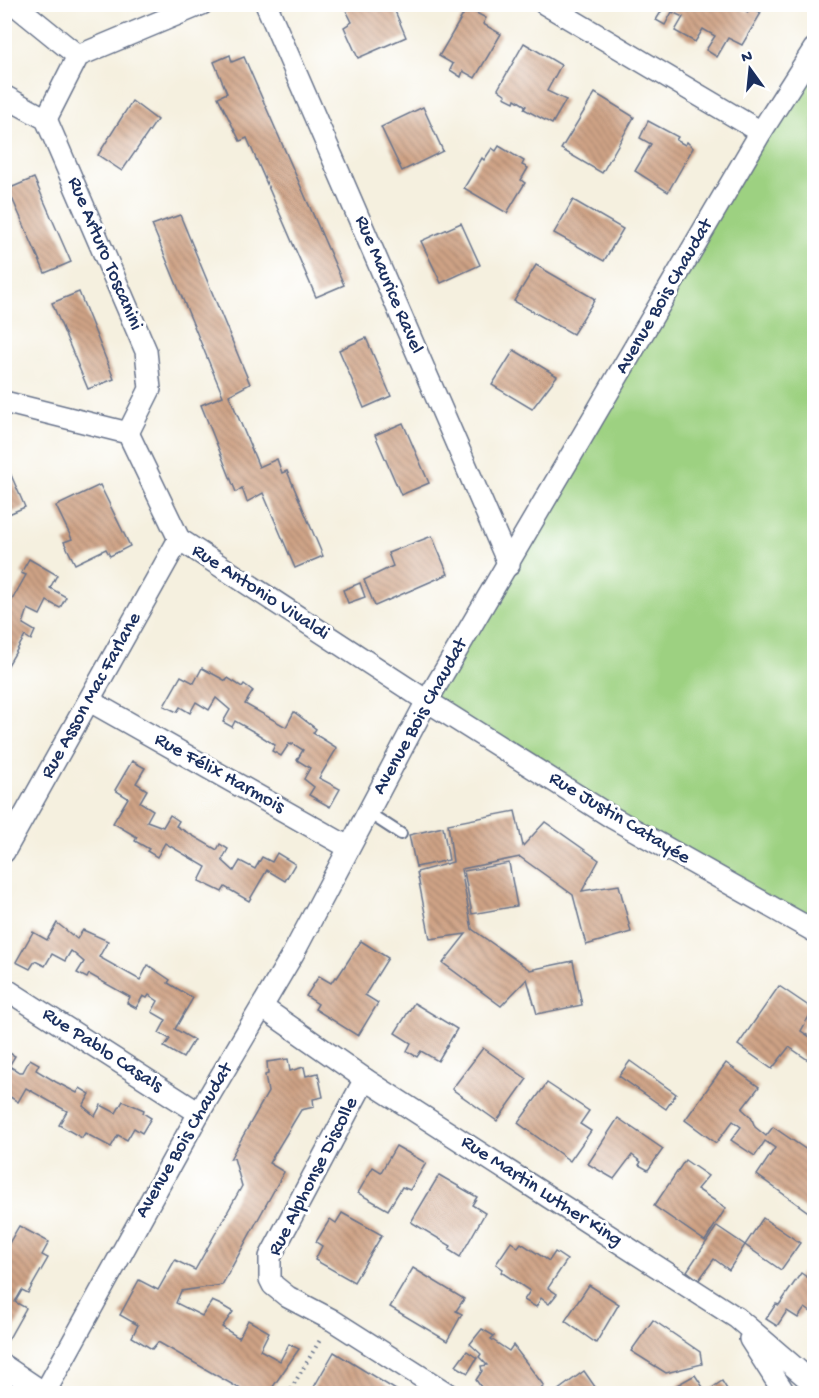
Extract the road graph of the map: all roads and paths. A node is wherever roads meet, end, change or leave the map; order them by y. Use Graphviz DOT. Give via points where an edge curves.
graph roads {
  1 [pos="14,4"];
  2 [pos="202,4"];
  3 [pos="266,4"];
  4 [pos="545,4"];
  5 [pos="814,49"];
  6 [pos="78,56"];
  7 [pos="4,96"];
  8 [pos="46,119"];
  9 [pos="761,132"];
  10 [pos="4,402"];
  11 [pos="128,433"];
  12 [pos="179,539"];
  13 [pos="509,565"];
  14 [pos="90,701"];
  15 [pos="427,701"];
  16 [pos="367,812"];
  17 [pos="401,834"];
  18 [pos="348,846"];
  19 [pos="4,852"];
  20 [pos="814,931"];
  21 [pos="4,988"];
  22 [pos="262,1008"];
  23 [pos="366,1079"];
  24 [pos="199,1113"];
  25 [pos="737,1318"];
  26 [pos="332,1320"];
  27 [pos="4,1366"];
  28 [pos="814,1384"];
  29 [pos="44,1393"];
  30 [pos="288,1394"];
  31 [pos="448,1394"];
  32 [pos="785,1394"];
  1 -- 6 [label="street"];
  2 -- 6 [label="street"];
  3 -- 13 [label="street, Rue Maurice Ravel"];
  4 -- 9 [label="street"];
  5 -- 9 [label="street, Avenue Bois Chaudat"];
  6 -- 8 [label="street"];
  7 -- 8 [label="street"];
  8 -- 11 [label="street, Rue Arturo Toscanini" via="146,351 150,389"];
  9 -- 13 [label="street, Avenue Bois Chaudat"];
  10 -- 11 [label="street"];
  11 -- 12 [label="street, Rue Antonio Vivaldi"];
  12 -- 14 [label="street, Rue Asson Mac Farlane"];
  12 -- 15 [label="street, Rue Antonio Vivaldi"];
  13 -- 15 [label="street, Avenue Bois Chaudat"];
  14 -- 18 [label="street, Rue Félix Harmois"];
  14 -- 19 [label="street, Rue Asson Mac Farlane"];
  15 -- 16 [label="street, Avenue Bois Chaudat"];
  15 -- 20 [label="street, Rue Justin Catayée" via="613,818"];
  16 -- 17 [label="lane"];
  16 -- 18 [label="street, Avenue Bois Chaudat"];
  18 -- 22 [label="street, Avenue Bois Chaudat"];
  21 -- 24 [label="street, Rue Pablo Casals"];
  22 -- 23 [label="street, Rue Martin Luther King"];
  22 -- 24 [label="street, Avenue Bois Chaudat"];
  23 -- 25 [label="street, Rue Martin Luther King"];
  23 -- 26 [label="street, Rue Alphonse Discolle" via="270,1262 273,1285"];
  24 -- 29 [label="street, Avenue Bois Chaudat"];
  25 -- 28 [label="street, Rue Martin Luther King"];
  25 -- 32 [label="street"];
  26 -- 30 [label="path"];
  26 -- 31 [label="street, Rue Alphonse Discolle"];
  27 -- 29 [label="street"];
}
